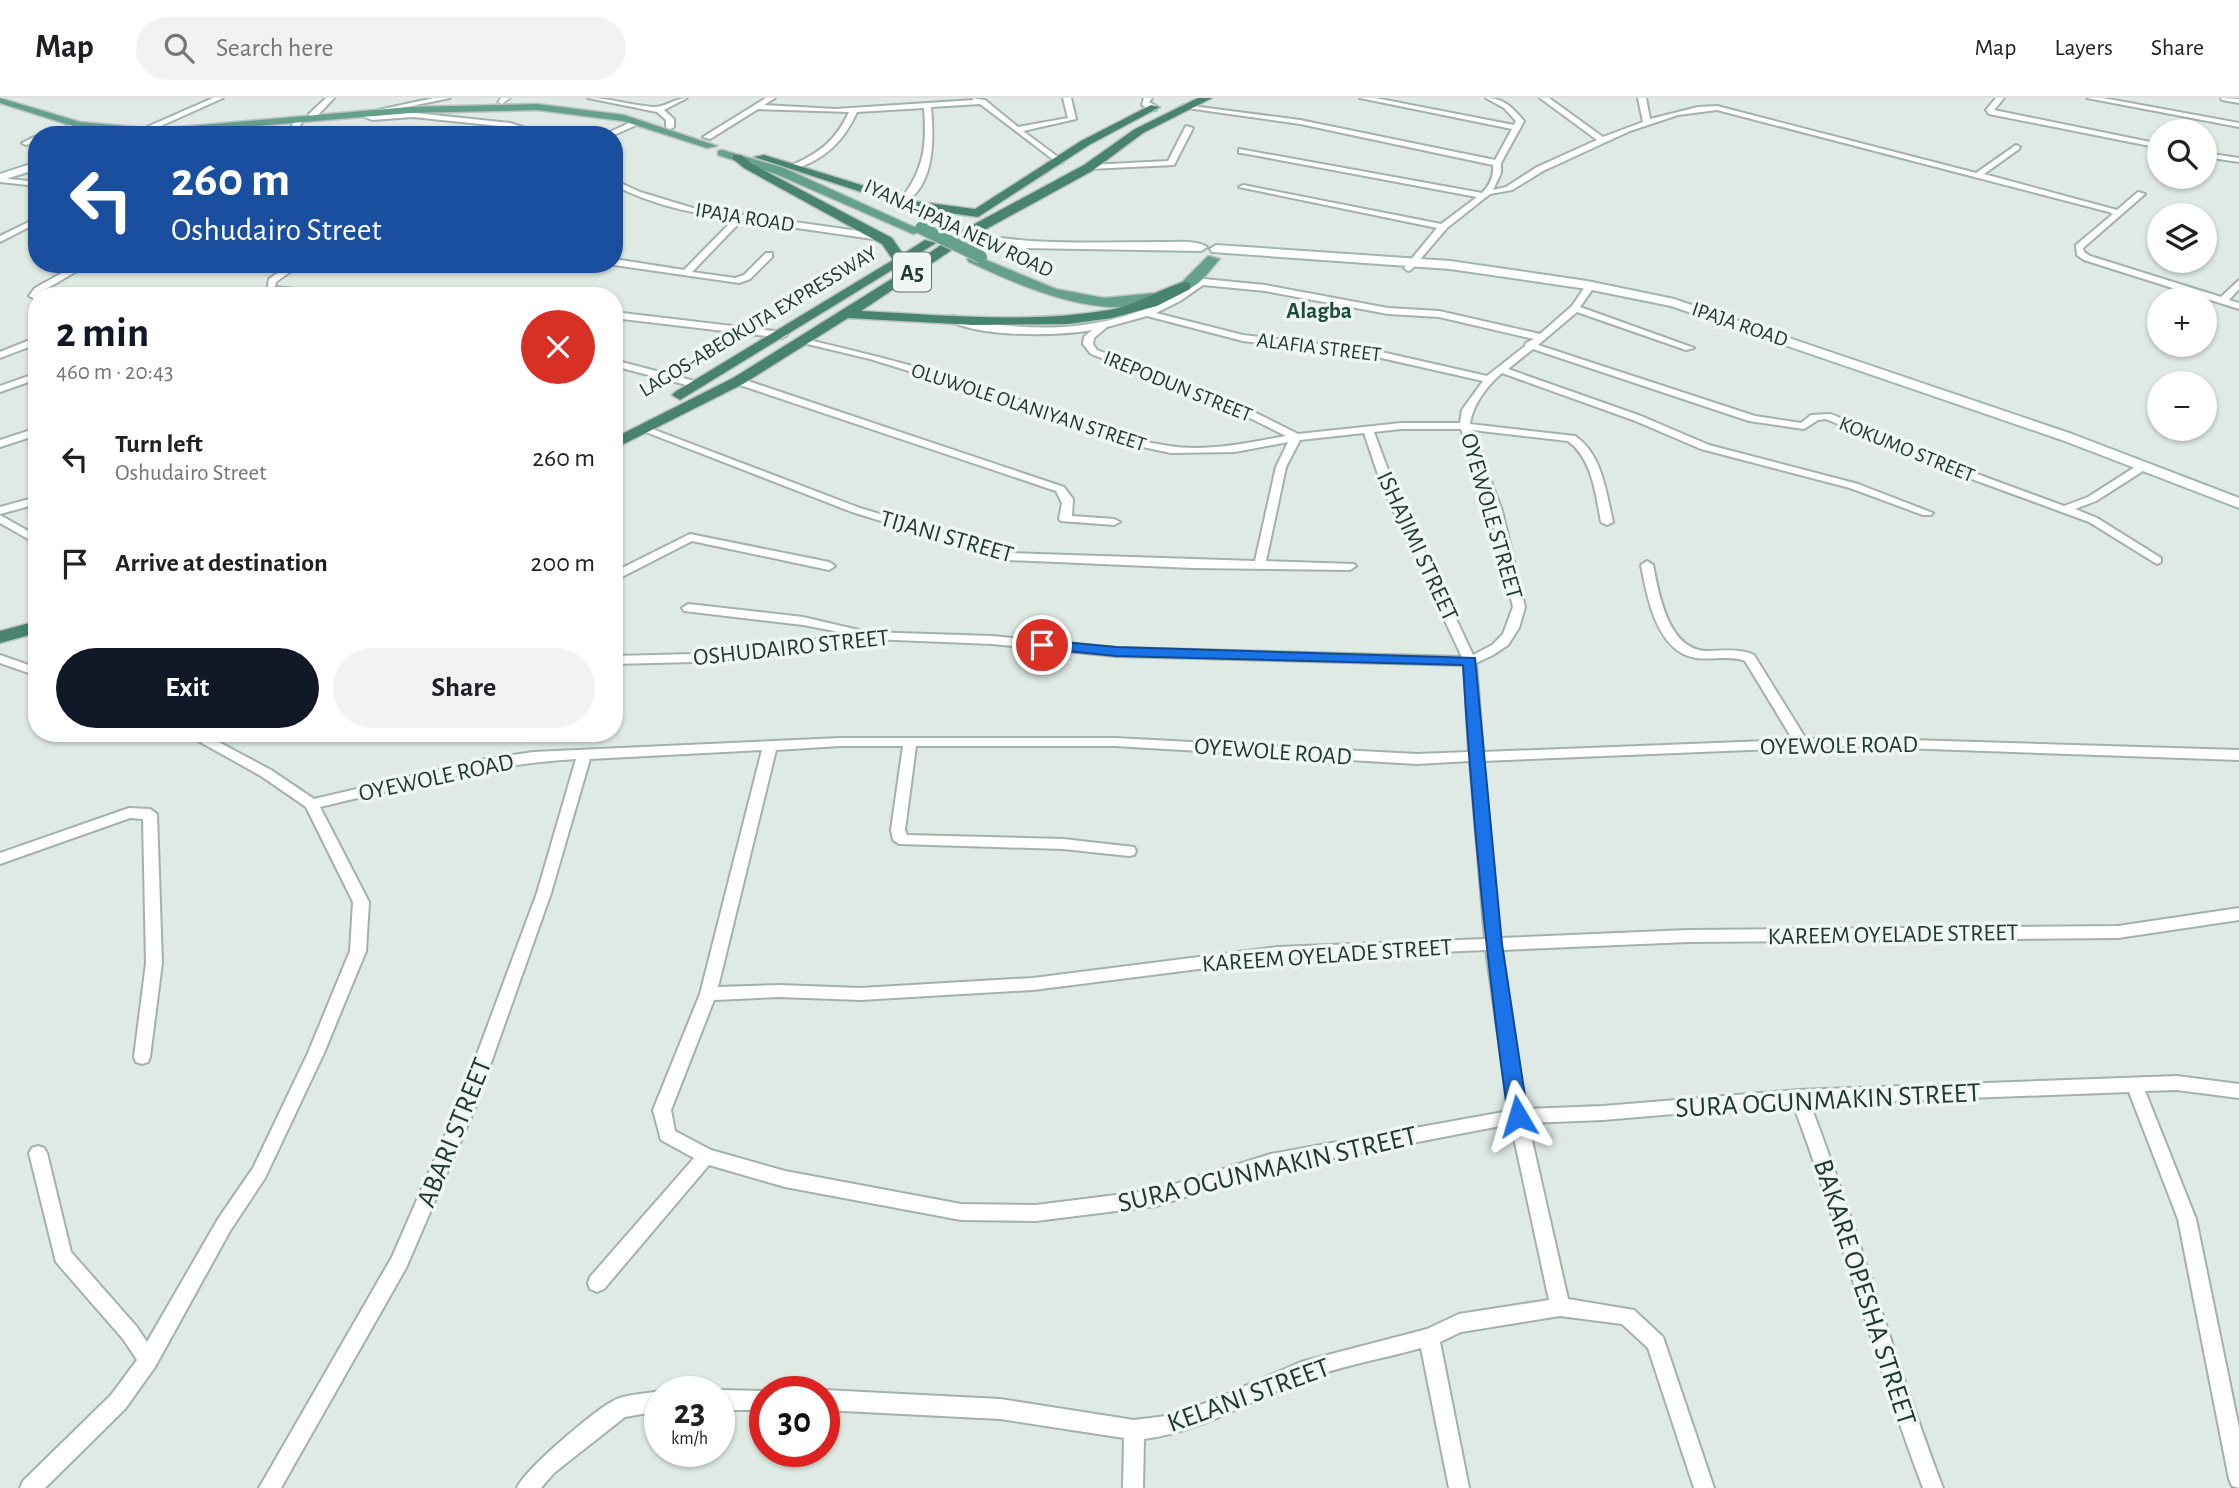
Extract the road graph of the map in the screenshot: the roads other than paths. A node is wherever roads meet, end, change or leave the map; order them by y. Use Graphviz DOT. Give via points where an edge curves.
graph roads {
  1 [pos="18,98"];
  2 [pos="219,98"];
  3 [pos="330,98"];
  4 [pos="446,98"];
  5 [pos="592,98"];
  6 [pos="683,98"];
  7 [pos="771,98"];
  8 [pos="1068,98"];
  9 [pos="1207,98"];
  10 [pos="1364,98"];
  11 [pos="1490,98"];
  12 [pos="1544,98"];
  13 [pos="1642,98"];
  14 [pos="1713,98"];
  15 [pos="2000,98"];
  16 [pos="2091,98"];
  17 [pos="2225,98"];
  18 [pos="0,99"];
  19 [pos="504,100"];
  20 [pos="979,100"];
  21 [pos="2239,101"];
  22 [pos="1151,103"];
  23 [pos="1180,103"];
  24 [pos="414,106"];
  25 [pos="928,106"];
  26 [pos="757,107"];
  27 [pos="1690,108"];
  28 [pos="659,110"];
  29 [pos="855,110"];
  30 [pos="312,116"];
  31 [pos="298,122"];
  32 [pos="639,122"];
  33 [pos="1647,124"];
  34 [pos="79,125"];
  35 [pos="2239,125"];
  36 [pos="76,126"];
  37 [pos="82,126"];
  38 [pos="128,126"];
  39 [pos="162,126"];
  40 [pos="219,126"];
  41 [pos="226,126"];
  42 [pos="296,126"];
  43 [pos="513,126"];
  44 [pos="670,127"];
  45 [pos="623,128"];
  46 [pos="1189,128"];
  47 [pos="1516,128"];
  48 [pos="1019,130"];
  49 [pos="1602,140"];
  50 [pos="2147,143"];
  51 [pos="726,146"];
  52 [pos="2017,147"];
  53 [pos="1242,151"];
  54 [pos="760,157"];
  55 [pos="2217,157"];
  56 [pos="2239,160"];
  57 [pos="1059,162"];
  58 [pos="1497,163"];
  59 [pos="795,166"];
  60 [pos="1089,167"];
  61 [pos="28,168"];
  62 [pos="1978,175"];
  63 [pos="0,179"];
  64 [pos="28,183"];
  65 [pos="623,186"];
  66 [pos="1243,187"];
  67 [pos="1486,194"];
  68 [pos="2141,194"];
  69 [pos="905,201"];
  70 [pos="2118,213"];
  71 [pos="976,214"];
  72 [pos="740,217"];
  73 [pos="988,222"];
  74 [pos="28,225"];
  75 [pos="1443,227"];
  76 [pos="919,229"];
  77 [pos="963,236"];
  78 [pos="880,237"];
  79 [pos="0,239"];
  80 [pos="1009,243"];
  81 [pos="1195,252"];
  82 [pos="1216,254"];
  83 [pos="769,255"];
  84 [pos="977,258"];
  85 [pos="901,261"];
  86 [pos="623,263"];
  87 [pos="1411,265"];
  88 [pos="687,272"];
  89 [pos="69,273"];
  90 [pos="283,273"];
  91 [pos="1193,283"];
  92 [pos="2239,283"];
  93 [pos="43,287"];
  94 [pos="270,287"];
  95 [pos="1587,290"];
  96 [pos="2223,302"];
  97 [pos="2239,306"];
  98 [pos="1575,308"];
  99 [pos="847,314"];
  100 [pos="1150,314"];
  101 [pos="623,317"];
  102 [pos="951,319"];
  103 [pos="1105,324"];
  104 [pos="782,335"];
  105 [pos="1534,341"];
  106 [pos="803,342"];
  107 [pos="28,344"];
  108 [pos="1689,348"];
  109 [pos="0,355"];
  110 [pos="623,365"];
  111 [pos="1494,374"];
  112 [pos="28,379"];
  113 [pos="738,381"];
  114 [pos="698,385"];
  115 [pos="0,389"];
  116 [pos="623,426"];
  117 [pos="1465,426"];
  118 [pos="643,429"];
  119 [pos="1368,430"];
  120 [pos="28,434"];
  121 [pos="1296,437"];
  122 [pos="623,439"];
  123 [pos="0,444"];
  124 [pos="2139,469"];
  125 [pos="2215,496"];
  126 [pos="28,503"];
  127 [pos="2239,503"];
  128 [pos="2239,509"];
  129 [pos="2063,510"];
  130 [pos="0,511"];
  131 [pos="1927,513"];
  132 [pos="0,518"];
  133 [pos="1114,522"];
  134 [pos="1607,522"];
  135 [pos="28,535"];
  136 [pos="2157,559"];
  137 [pos="1260,564"];
  138 [pos="1647,565"];
  139 [pos="829,566"];
  140 [pos="1350,566"];
  141 [pos="623,573"];
  142 [pos="688,608"];
  143 [pos="28,630"];
  144 [pos="871,635"];
  145 [pos="0,638"];
  146 [pos="28,644"];
  147 [pos="0,652"];
  148 [pos="0,659"];
  149 [pos="623,660"];
  150 [pos="1470,661"];
  151 [pos="28,669"];
  152 [pos="208,742"];
  153 [pos="910,742"];
  154 [pos="1802,743"];
  155 [pos="770,746"];
  156 [pos="585,753"];
  157 [pos="2239,755"];
  158 [pos="1476,758"];
  159 [pos="312,804"];
  160 [pos="1129,851"];
  161 [pos="0,859"];
  162 [pos="2239,914"];
  163 [pos="1493,944"];
  164 [pos="708,994"];
  165 [pos="142,1057"];
  166 [pos="2135,1086"];
  167 [pos="2239,1091"];
  168 [pos="1800,1097"];
  169 [pos="1518,1116"];
  170 [pos="38,1153"];
  171 [pos="706,1156"];
  172 [pos="597,1283"];
  173 [pos="1560,1307"];
  174 [pos="1429,1337"];
  175 [pos="148,1360"];
  176 [pos="840,1401"];
  177 [pos="644,1404"];
  178 [pos="1134,1430"];
  179 [pos="2239,1479"];
  180 [pos="30,1488"];
  181 [pos="269,1488"];
  182 [pos="527,1488"];
  183 [pos="1133,1488"];
  184 [pos="1459,1488"];
  185 [pos="1704,1488"];
  186 [pos="1933,1488"];
  1 -- 38 [label="main road" via="77,118"];
  2 -- 39 [label="street"];
  3 -- 30 [label="street"];
  4 -- 24 [label="street"];
  5 -- 28 [label="street"];
  6 -- 28 [label="street"];
  7 -- 26 [label="street"];
  8 -- 48 [label="street" via="1072,119"];
  9 -- 23 [label="highway, LAGOS-ABEOKUTA EXPRESSWAY / A5"];
  10 -- 47 [label="street"];
  11 -- 47 [label="street" via="1516,113 1520,121"];
  12 -- 49 [label="street"];
  13 -- 33 [label="street"];
  14 -- 27 [label="street"];
  15 -- 50 [label="street" via="1992,112"];
  16 -- 35 [label="street"];
  17 -- 21 [label="street"];
  18 -- 34 [label="main road"];
  19 -- 24 [label="main road, IYANA-IPAJA NEW ROAD"];
  19 -- 44 [label="main road, IYANA-IPAJA NEW ROAD" via="598,107"];
  20 -- 25 [label="street"];
  20 -- 48 [label="street"];
  22 -- 23 [label="highway, LAGOS-ABEOKUTA EXPRESSWAY / A5"];
  22 -- 57 [label="highway, LAGOS-ABEOKUTA EXPRESSWAY / A5"];
  23 -- 58 [label="street" via="1300,122"];
  23 -- 60 [label="highway, LAGOS-ABEOKUTA EXPRESSWAY / A5"];
  24 -- 30 [label="main road"];
  24 -- 31 [label="main road"];
  24 -- 32 [label="main road, IYANA-IPAJA NEW ROAD" via="537,107"];
  24 -- 43 [label="street"];
  25 -- 29 [label="street"];
  25 -- 69 [label="street" via="929,150 924,175"];
  26 -- 29 [label="street"];
  26 -- 51 [label="street"];
  27 -- 33 [label="street"];
  27 -- 62 [label="street" via="1717,108"];
  28 -- 44 [label="street" via="670,119"];
  29 -- 59 [label="street" via="836,145"];
  30 -- 40 [label="main road"];
  31 -- 41 [label="main road"];
  31 -- 42 [label="street"];
  32 -- 45 [label="street"];
  32 -- 51 [label="main road, IYANA-IPAJA NEW ROAD"];
  33 -- 49 [label="street"];
  34 -- 36 [label="street"];
  34 -- 37 [label="main road"];
  44 -- 51 [label="main road, IYANA-IPAJA NEW ROAD"];
  46 -- 60 [label="street" via="1171,163"];
  47 -- 58 [label="street"];
  48 -- 57 [label="street"];
  49 -- 67 [label="street" via="1502,192"];
  51 -- 54 [label="main road, IYANA-IPAJA NEW ROAD"];
  51 -- 76 [label="main road, IYANA-IPAJA NEW ROAD"];
  51 -- 78 [label="highway" via="748,166"];
  52 -- 62 [label="street"];
  53 -- 67 [label="street"];
  54 -- 59 [label="highway"];
  54 -- 76 [label="main road, IYANA-IPAJA NEW ROAD"];
  55 -- 56 [label="street"];
  57 -- 71 [label="highway, LAGOS-ABEOKUTA EXPRESSWAY / A5"];
  58 -- 67 [label="street" via="1499,170"];
  59 -- 69 [label="highway"];
  60 -- 73 [label="highway, LAGOS-ABEOKUTA EXPRESSWAY / A5"];
  61 -- 63 [label="main road"];
  62 -- 70 [label="street"];
  63 -- 64 [label="street"];
  65 -- 72 [label="street, IPAJA ROAD" via="675,206"];
  66 -- 75 [label="street"];
  67 -- 75 [label="street"];
  68 -- 70 [label="street"];
  69 -- 71 [label="highway"];
  70 -- 96 [label="street" via="2079,247 2087,258"];
  71 -- 85 [label="highway, LAGOS-ABEOKUTA EXPRESSWAY / A5"];
  72 -- 78 [label="street, IPAJA ROAD"];
  72 -- 88 [label="street"];
  73 -- 77 [label="highway, LAGOS-ABEOKUTA EXPRESSWAY / A5"];
  73 -- 80 [label="main road"];
  74 -- 79 [label="street"];
  75 -- 87 [label="street"];
  76 -- 84 [label="main road, IYANA-IPAJA NEW ROAD, bridge"];
  77 -- 80 [label="main road"];
  77 -- 99 [label="highway, LAGOS-ABEOKUTA EXPRESSWAY / A5"];
  78 -- 85 [label="highway"];
  80 -- 81 [label="main road" via="1161,244"];
  81 -- 82 [label="main road, IPAJA ROAD"];
  81 -- 84 [label="main road, IYANA-IPAJA NEW ROAD" via="1197,262 1181,281 1143,294 1109,297 1070,294"];
  82 -- 87 [label="main road, IPAJA ROAD"];
  82 -- 91 [label="main road"];
  83 -- 88 [label="street" via="747,277 736,281"];
  84 -- 91 [label="main road, IYANA-IPAJA NEW ROAD" via="1034,288 1078,300 1133,300"];
  85 -- 104 [label="highway, LAGOS-ABEOKUTA EXPRESSWAY / A5"];
  86 -- 88 [label="street"];
  87 -- 95 [label="main road, IPAJA ROAD"];
  87 -- 125 [label="main road, IPAJA ROAD" via="1578,283 1674,303 2014,418"];
  89 -- 93 [label="street"];
  90 -- 94 [label="street"];
  91 -- 100 [label="street" via="1188,293"];
  91 -- 102 [label="highway" via="1164,299 1110,314 1038,320"];
  91 -- 105 [label="street, KOKUMO STREET" via="1439,314"];
  92 -- 96 [label="street"];
  95 -- 98 [label="street, OYEWOLE STREET"];
  95 -- 124 [label="main road, IPAJA ROAD" via="1726,325"];
  96 -- 97 [label="street"];
  98 -- 105 [label="street, OYEWOLE STREET"];
  98 -- 108 [label="street"];
  99 -- 102 [label="highway"];
  99 -- 106 [label="highway, LAGOS-ABEOKUTA EXPRESSWAY / A5"];
  100 -- 103 [label="street"];
  100 -- 111 [label="street, ALAFIA STREET" via="1243,338"];
  101 -- 104 [label="street"];
  102 -- 103 [label="street" via="980,328 1021,331"];
  103 -- 121 [label="street, IREPODUN STREET" via="1089,337 1094,352 1240,409"];
  104 -- 114 [label="highway, LAGOS-ABEOKUTA EXPRESSWAY / A5"];
  105 -- 111 [label="street, OYEWOLE STREET"];
  105 -- 129 [label="street, KOKUMO STREET" via="1753,419 1804,426 1815,417 1827,416 1942,466"];
  106 -- 113 [label="highway, LAGOS-ABEOKUTA EXPRESSWAY / A5"];
  106 -- 121 [label="street, OLUWOLE OLANIYAN STREET" via="872,357 1119,439 1171,450 1235,449"];
  107 -- 109 [label="street"];
  110 -- 114 [label="street"];
  111 -- 117 [label="street, OYEWOLE STREET" via="1470,402"];
  111 -- 131 [label="street, ALAFIA STREET" via="1637,418 1704,447 1854,486"];
  112 -- 115 [label="street"];
  113 -- 118 [label="highway, LAGOS-ABEOKUTA EXPRESSWAY / A5"];
  113 -- 133 [label="street" via="1060,489 1067,496 1065,519"];
  114 -- 116 [label="highway, LAGOS-ABEOKUTA EXPRESSWAY / A5"];
  117 -- 119 [label="street, OLUWOLE OLANIYAN STREET"];
  117 -- 134 [label="street, OLUWOLE OLANIYAN STREET" via="1577,440 1600,486"];
  117 -- 150 [label="street, OYEWOLE STREET" via="1496,511 1520,607 1500,649"];
  118 -- 122 [label="highway, LAGOS-ABEOKUTA EXPRESSWAY / A5"];
  118 -- 137 [label="street, TIJANI STREET" via="856,510 1007,556"];
  119 -- 121 [label="street, OLUWOLE OLANIYAN STREET"];
  119 -- 150 [label="street, ISHAJIMI STREET" via="1389,489"];
  120 -- 123 [label="street"];
  121 -- 137 [label="street" via="1282,467"];
  124 -- 125 [label="main road, IPAJA ROAD"];
  124 -- 129 [label="street" via="2092,499"];
  125 -- 127 [label="main road, IPAJA ROAD"];
  125 -- 128 [label="main road, IPAJA ROAD"];
  126 -- 130 [label="street"];
  129 -- 136 [label="street, KOKUMO STREET" via="2093,520"];
  132 -- 135 [label="street"];
  137 -- 140 [label="street, TIJANI STREET"];
  138 -- 154 [label="street" via="1652,593 1670,638 1689,652 1750,658"];
  139 -- 141 [label="street" via="690,537"];
  142 -- 144 [label="street" via="803,621"];
  143 -- 145 [label="highway"];
  144 -- 149 [label="street, OSHUDAIRO STREET" via="694,659"];
  144 -- 150 [label="street, OSHUDAIRO STREET" via="1116,652"];
  146 -- 147 [label="highway"];
  148 -- 151 [label="street"];
  150 -- 158 [label="street"];
  152 -- 159 [label="street"];
  153 -- 155 [label="street, OYEWOLE ROAD"];
  153 -- 158 [label="street, OYEWOLE ROAD" via="1115,742 1365,757"];
  153 -- 160 [label="street" via="898,830 904,840 1063,844"];
  154 -- 157 [label="street, OYEWOLE ROAD"];
  154 -- 158 [label="street, OYEWOLE ROAD"];
  155 -- 156 [label="street, OYEWOLE ROAD"];
  155 -- 164 [label="street"];
  156 -- 159 [label="street, OYEWOLE ROAD" via="480,765"];
  156 -- 181 [label="street, ABARI STREET" via="544,893 466,1108 411,1237"];
  158 -- 163 [label="street"];
  159 -- 175 [label="street" via="361,902 358,951 259,1172"];
  161 -- 165 [label="street" via="129,813 150,814 154,963"];
  162 -- 163 [label="street, KAREEM OYELADE STREET" via="2118,932 1688,936"];
  163 -- 164 [label="street, KAREEM OYELADE STREET" via="1278,953 1033,984 860,994"];
  163 -- 169 [label="street"];
  164 -- 171 [label="street, SURA OGUNMAKIN STREET" via="662,1110 667,1135"];
  166 -- 167 [label="street, SURA OGUNMAKIN STREET" via="2177,1083"];
  166 -- 168 [label="street, SURA OGUNMAKIN STREET"];
  166 -- 179 [label="street" via="2188,1219"];
  168 -- 169 [label="street, SURA OGUNMAKIN STREET"];
  168 -- 186 [label="street, BAKARE OPESHA STREET"];
  169 -- 171 [label="street, SURA OGUNMAKIN STREET" via="1271,1162 1156,1198 1036,1213 961,1212 785,1179"];
  169 -- 173 [label="street"];
  170 -- 175 [label="street" via="63,1256"];
  171 -- 172 [label="street"];
  173 -- 174 [label="street, KELANI STREET" via="1459,1323"];
  173 -- 185 [label="street, KELANI STREET" via="1628,1316 1656,1343"];
  174 -- 178 [label="street, KELANI STREET" via="1301,1371 1208,1412 1166,1426"];
  174 -- 184 [label="street"];
  175 -- 180 [label="street" via="118,1402"];
  176 -- 178 [label="street, KELANI STREET" via="1000,1409"];
  177 -- 182 [label="street" via="620,1408 547,1466"];
  178 -- 183 [label="street"];
}
